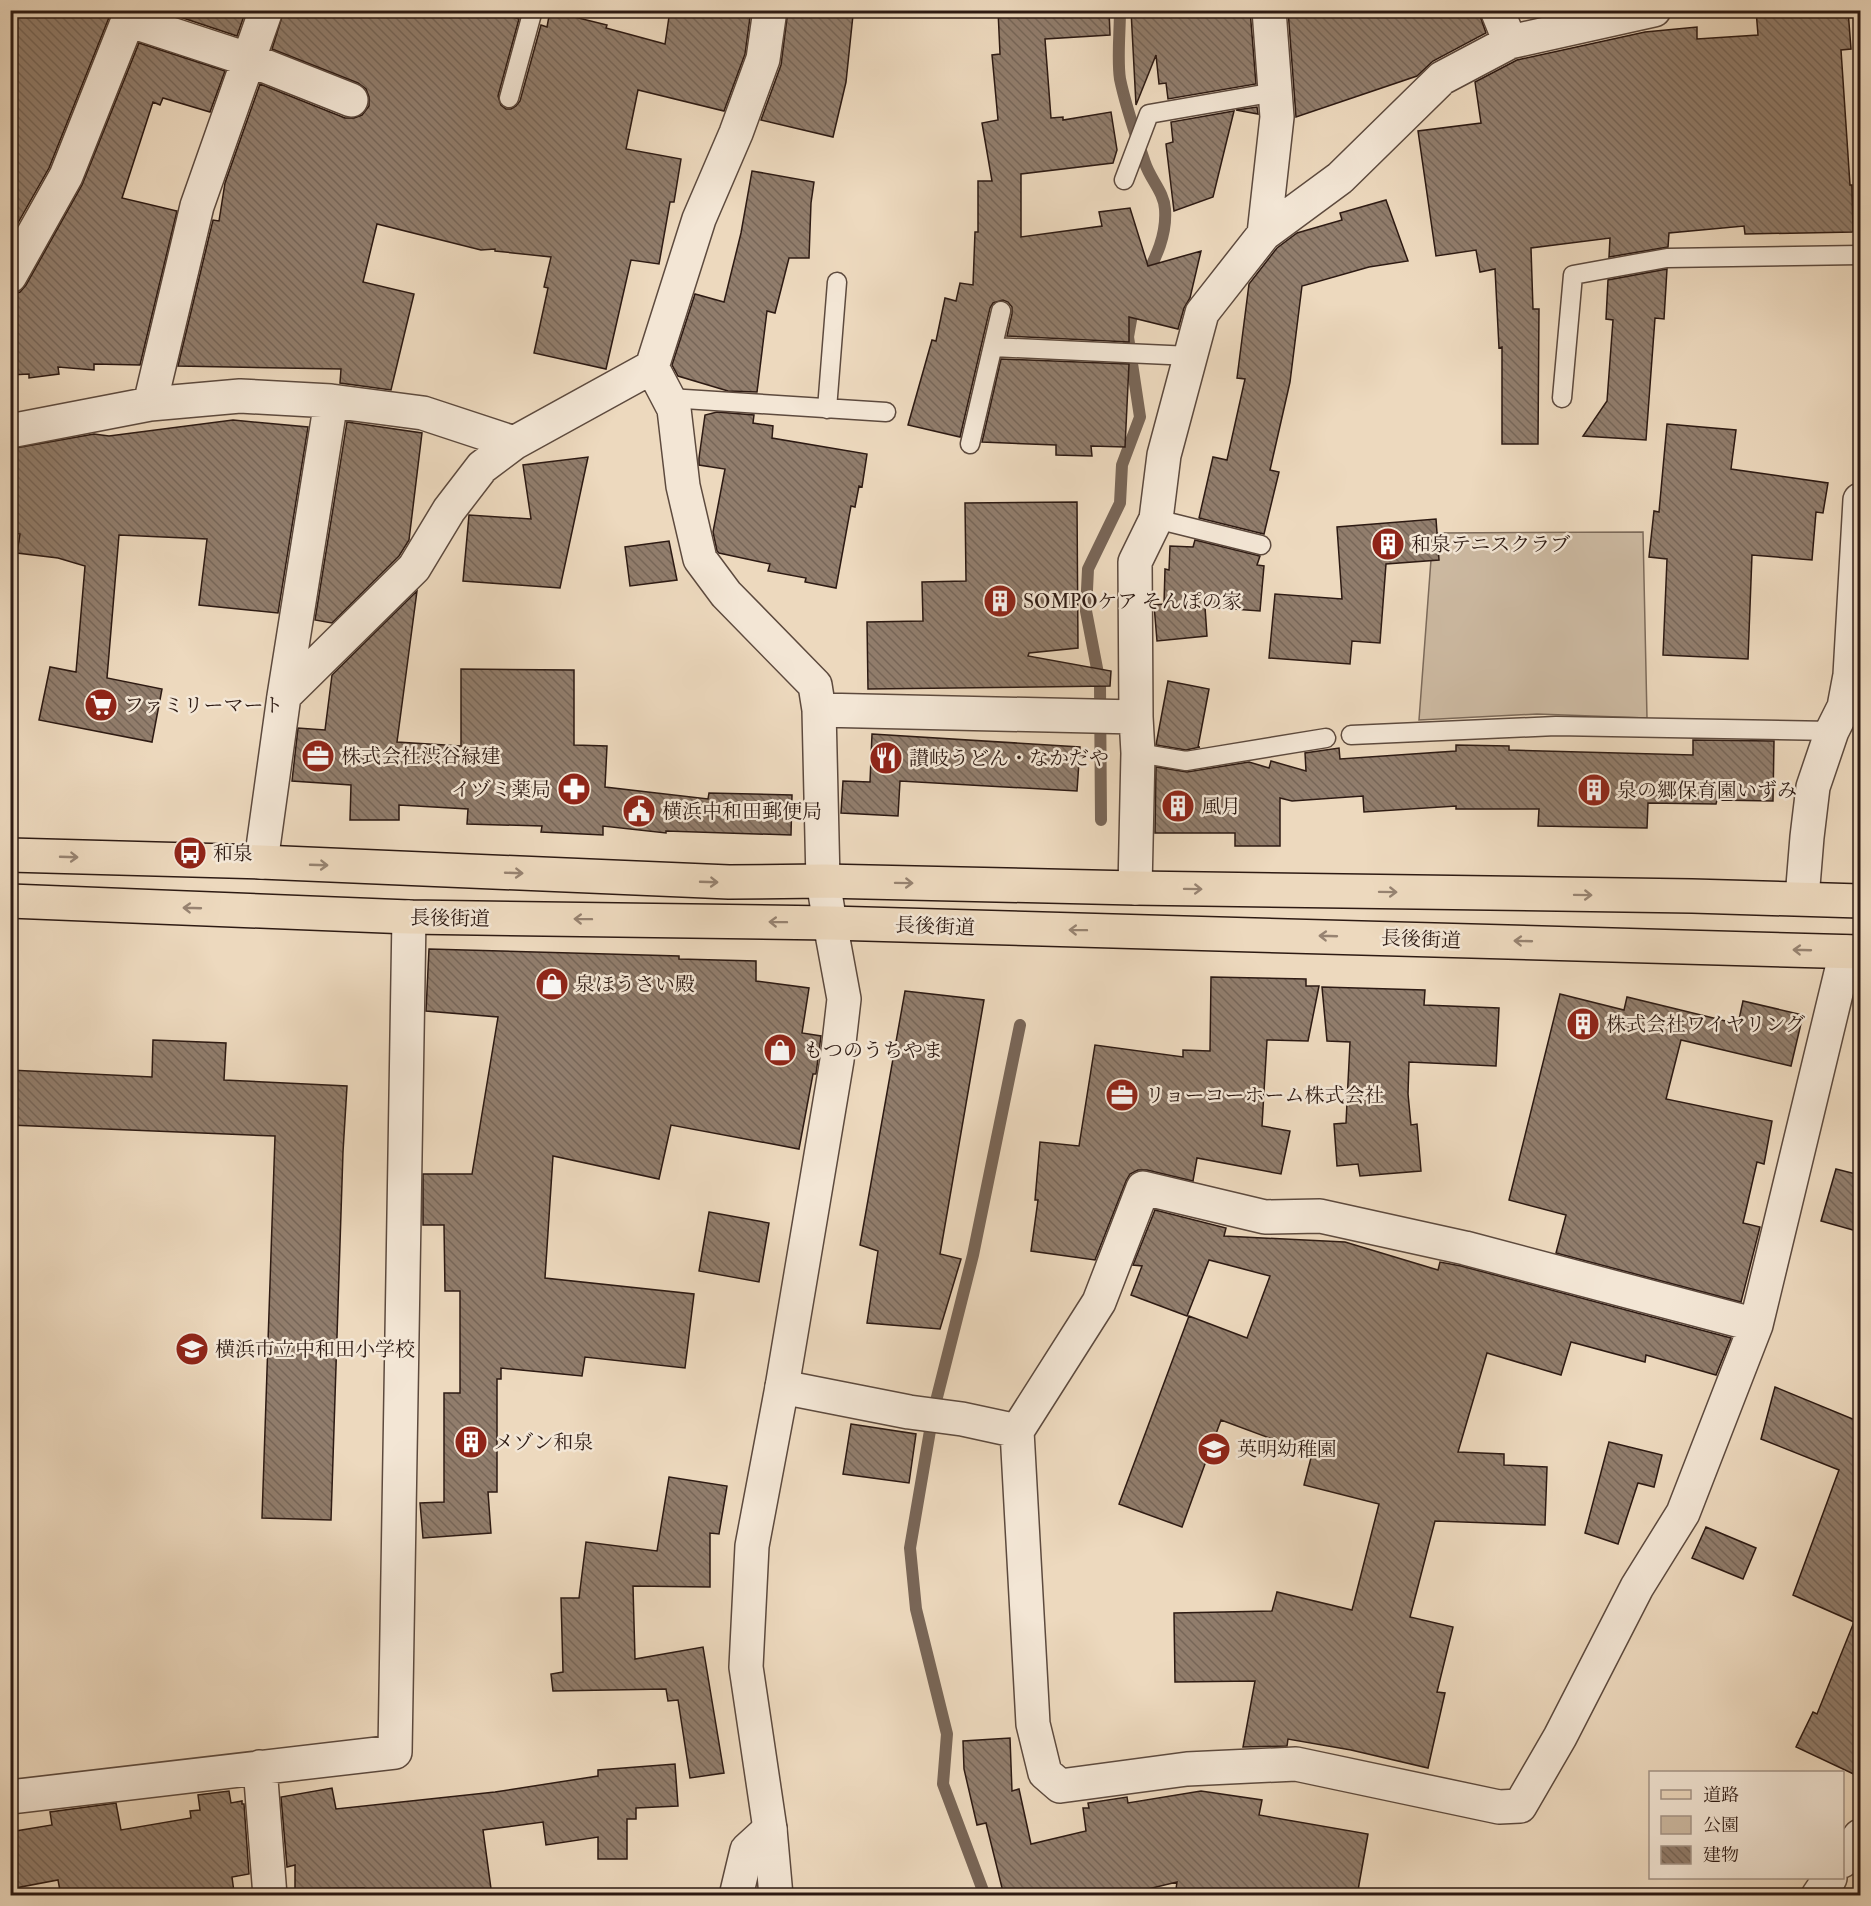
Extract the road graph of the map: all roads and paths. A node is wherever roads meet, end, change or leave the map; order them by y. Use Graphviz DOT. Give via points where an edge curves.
graph roads {
  1 [pos="266,10"];
  2 [pos="532,10"];
  3 [pos="770,10"];
  4 [pos="1269,10"];
  5 [pos="1497,10"];
  6 [pos="1648,11"];
  7 [pos="1510,42"];
  8 [pos="250,60"];
  9 [pos="1276,92"];
  10 [pos="509,98"];
  11 [pos="351,100"];
  12 [pos="1124,180"];
  13 [pos="1264,234"];
  14 [pos="1860,255"];
  15 [pos="10,276"];
  16 [pos="837,282"];
  17 [pos="1001,311"];
  18 [pos="993,347"];
  19 [pos="1191,356"];
  20 [pos="652,368"];
  21 [pos="669,398"];
  22 [pos="1563,398"];
  23 [pos="331,400"];
  24 [pos="150,404"];
  25 [pos="827,409"];
  26 [pos="886,412"];
  27 [pos="10,431"];
  28 [pos="514,443"];
  29 [pos="970,444"];
  30 [pos="1860,500"];
  31 [pos="1156,519"];
  32 [pos="1261,545"];
  33 [pos="284,696"];
  34 [pos="819,710"];
  35 [pos="1845,715"];
  36 [pos="1130,717"];
  37 [pos="1351,735"];
  38 [pos="1326,738"];
  39 [pos="1138,753"];
  40 [pos="10,855"];
  41 [pos="261,862"];
  42 [pos="822,881"];
  43 [pos="1135,888"];
  44 [pos="1802,898"];
  45 [pos="10,901"];
  46 [pos="1860,901"];
  47 [pos="409,917"];
  48 [pos="830,922"];
  49 [pos="1853,952"];
  50 [pos="1756,1324"];
  51 [pos="782,1387"];
  52 [pos="1017,1431"];
  53 [pos="260,1767"];
  54 [pos="10,1797"];
  55 [pos="770,1829"];
  56 [pos="1860,1836"];
  57 [pos="1844,1858"];
  58 [pos="1829,1879"];
  59 [pos="270,1896"];
  60 [pos="736,1896"];
  61 [pos="776,1896"];
  62 [pos="1818,1896"];
  1 -- 8 [label="street"];
  2 -- 10 [label="lane"];
  3 -- 20 [label="street" via="763,59 699,219"];
  4 -- 9 [label="street"];
  5 -- 7 [label="street"];
  6 -- 7 [label="street"];
  7 -- 13 [label="street" via="1442,78 1340,178"];
  8 -- 11 [label="street"];
  8 -- 15 [label="street" via="128,20 66,176"];
  8 -- 24 [label="street" via="197,206"];
  9 -- 12 [label="lane" via="1149,114"];
  9 -- 13 [label="street" via="1277,117"];
  13 -- 19 [label="street" via="1202,313"];
  14 -- 22 [label="lane" via="1667,258 1573,275"];
  16 -- 25 [label="lane"];
  17 -- 18 [label="lane"];
  18 -- 19 [label="lane"];
  18 -- 29 [label="lane"];
  19 -- 31 [label="street" via="1164,455"];
  20 -- 21 [label="street"];
  20 -- 28 [label="street"];
  21 -- 25 [label="lane"];
  21 -- 34 [label="street" via="700,559 726,594 814,685"];
  23 -- 24 [label="street" via="240,396"];
  23 -- 28 [label="street" via="423,413"];
  23 -- 33 [label="street"];
  24 -- 27 [label="street"];
  25 -- 26 [label="lane"];
  28 -- 33 [label="street" via="482,467 449,510 414,568"];
  30 -- 35 [label="street"];
  31 -- 32 [label="lane"];
  31 -- 36 [label="street" via="1135,562"];
  33 -- 41 [label="street"];
  34 -- 36 [label="street"];
  34 -- 42 [label="street"];
  35 -- 37 [label="lane"];
  35 -- 44 [label="street" via="1813,787"];
  36 -- 39 [label="street"];
  38 -- 39 [label="lane" via="1186,761"];
  39 -- 43 [label="street"];
  40 -- 41 [label="main road, one-way"];
  41 -- 42 [label="main road, one-way" via="729,882"];
  42 -- 43 [label="main road, one-way"];
  42 -- 48 [label="street"];
  43 -- 44 [label="main road, one-way"];
  44 -- 46 [label="main road"];
  47 -- 45 [label="main road, 長後街道, one-way"];
  48 -- 47 [label="main road, 長後街道, one-way"];
  47 -- 53 [label="street" via="395,1752"];
  49 -- 48 [label="main road, 長後街道, one-way"];
  48 -- 51 [label="street" via="844,999"];
  49 -- 50 [label="street"];
  50 -- 52 [label="street" via="1465,1248 1331,1218 1265,1217 1143,1188 1099,1302"];
  50 -- 52 [label="street" via="1683,1513 1637,1587 1520,1806 1499,1807 1296,1764 1187,1768 1060,1786 1046,1773 1033,1724"];
  51 -- 52 [label="street"];
  51 -- 55 [label="street" via="752,1546 746,1667"];
  53 -- 54 [label="street"];
  53 -- 59 [label="street"];
  55 -- 60 [label="street" via="747,1850"];
  55 -- 61 [label="street"];
  56 -- 57 [label="street"];
  58 -- 62 [label="street"];
}
